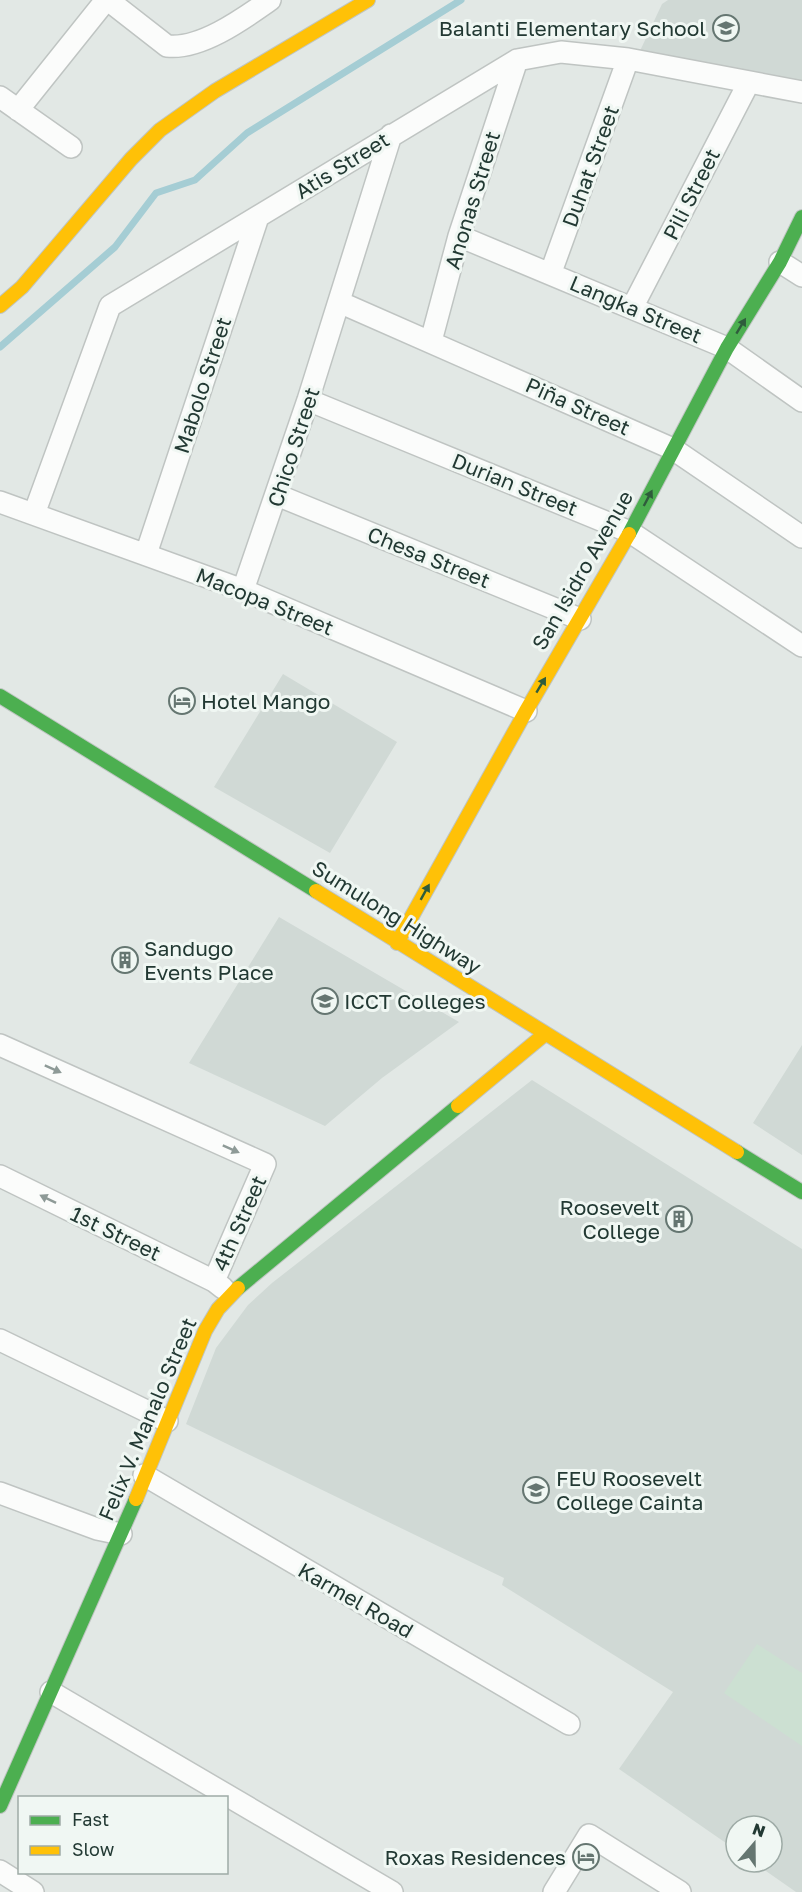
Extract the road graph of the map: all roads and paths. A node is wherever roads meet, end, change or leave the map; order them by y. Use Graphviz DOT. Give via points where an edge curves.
graph roads {
  1 [pos="107,0"];
  2 [pos="270,0"];
  3 [pos="368,0"];
  4 [pos="628,59"];
  5 [pos="517,60"];
  6 [pos="749,82"];
  7 [pos="802,92"];
  8 [pos="0,97"];
  9 [pos="18,110"];
  10 [pos="391,135"];
  11 [pos="71,147"];
  12 [pos="258,217"];
  13 [pos="802,217"];
  14 [pos="459,236"];
  15 [pos="780,262"];
  16 [pos="551,272"];
  17 [pos="802,276"];
  18 [pos="339,302"];
  19 [pos="0,306"];
  20 [pos="633,306"];
  21 [pos="432,341"];
  22 [pos="728,348"];
  23 [pos="308,400"];
  24 [pos="802,401"];
  25 [pos="673,449"];
  26 [pos="277,495"];
  27 [pos="0,502"];
  28 [pos="34,514"];
  29 [pos="630,532"];
  30 [pos="802,537"];
  31 [pos="146,554"];
  32 [pos="243,590"];
  33 [pos="580,619"];
  34 [pos="802,646"];
  35 [pos="0,696"];
  36 [pos="526,711"];
  37 [pos="397,943"];
  38 [pos="545,1034"];
  39 [pos="0,1044"];
  40 [pos="0,1176"];
  41 [pos="802,1192"];
  42 [pos="214,1281"];
  43 [pos="231,1294"];
  44 [pos="0,1340"];
  45 [pos="167,1420"];
  46 [pos="144,1475"];
  47 [pos="0,1493"];
  48 [pos="121,1534"];
  49 [pos="51,1692"];
  50 [pos="569,1724"];
  51 [pos="0,1806"];
  52 [pos="0,1871"];
  53 [pos="33,1892"];
  54 [pos="392,1892"];
  55 [pos="554,1892"];
  56 [pos="680,1892"];
  1 -- 2 [label="street" via="167,46 177,47 240,21"];
  1 -- 9 [label="street"];
  3 -- 19 [label="street" via="215,91 160,130 22,287"];
  4 -- 5 [label="street, Atis Street" via="561,52"];
  4 -- 6 [label="street, Atis Street"];
  4 -- 16 [label="street, Duhat Street"];
  5 -- 10 [label="street, Atis Street"];
  5 -- 14 [label="street, Anonas Street"];
  6 -- 7 [label="street, Atis Street"];
  6 -- 20 [label="street, Pili Street"];
  8 -- 9 [label="street"];
  9 -- 11 [label="street"];
  10 -- 12 [label="street, Atis Street"];
  10 -- 18 [label="street, Chico Street"];
  12 -- 28 [label="street, Atis Street" via="110,306"];
  12 -- 31 [label="street, Mabolo Street"];
  13 -- 15 [label="street, San Isidro Avenue"];
  14 -- 16 [label="street, Langka Street"];
  14 -- 21 [label="street, Anonas Street"];
  15 -- 17 [label="street"];
  22 -- 15 [label="street, San Isidro Avenue, one-way"];
  16 -- 20 [label="street, Langka Street"];
  18 -- 21 [label="street, Piña Street"];
  18 -- 23 [label="street, Chico Street"];
  20 -- 22 [label="street, Langka Street"];
  21 -- 25 [label="street, Piña Street"];
  22 -- 24 [label="street, Langka Street"];
  22 -- 25 [label="street, San Isidro Avenue"];
  23 -- 26 [label="street, Chico Street"];
  23 -- 29 [label="street, Durian Street"];
  29 -- 25 [label="street, San Isidro Avenue, one-way"];
  25 -- 30 [label="street, Piña Street"];
  26 -- 32 [label="street, Chico Street"];
  26 -- 33 [label="street, Chesa Street"];
  27 -- 28 [label="street, Macopa Street"];
  28 -- 31 [label="street, Macopa Street"];
  29 -- 33 [label="street, San Isidro Avenue"];
  29 -- 34 [label="street, Durian Street"];
  31 -- 32 [label="street, Macopa Street"];
  32 -- 36 [label="street, Macopa Street"];
  36 -- 33 [label="street, San Isidro Avenue, one-way"];
  35 -- 37 [label="street, Sumulong Highway"];
  37 -- 36 [label="street, San Isidro Avenue, one-way"];
  37 -- 38 [label="street, Sumulong Highway"];
  38 -- 41 [label="street, Sumulong Highway"];
  38 -- 43 [label="street, Felix V. Manalo Street"];
  39 -- 42 [label="street, 4th Street, one-way" via="265,1164"];
  42 -- 40 [label="street, 1st Street, one-way"];
  42 -- 43 [label="street, 1st Street"];
  43 -- 45 [label="street, Felix V. Manalo Street" via="205,1331"];
  44 -- 45 [label="street"];
  45 -- 46 [label="street, Felix V. Manalo Street"];
  46 -- 48 [label="street, Felix V. Manalo Street"];
  46 -- 50 [label="street, Karmel Road"];
  47 -- 48 [label="street"];
  48 -- 49 [label="street, Felix V. Manalo Street"];
  49 -- 51 [label="street, Felix V. Manalo Street"];
  49 -- 54 [label="street"];
  52 -- 53 [label="street"];
  55 -- 56 [label="street" via="590,1835"];
}
